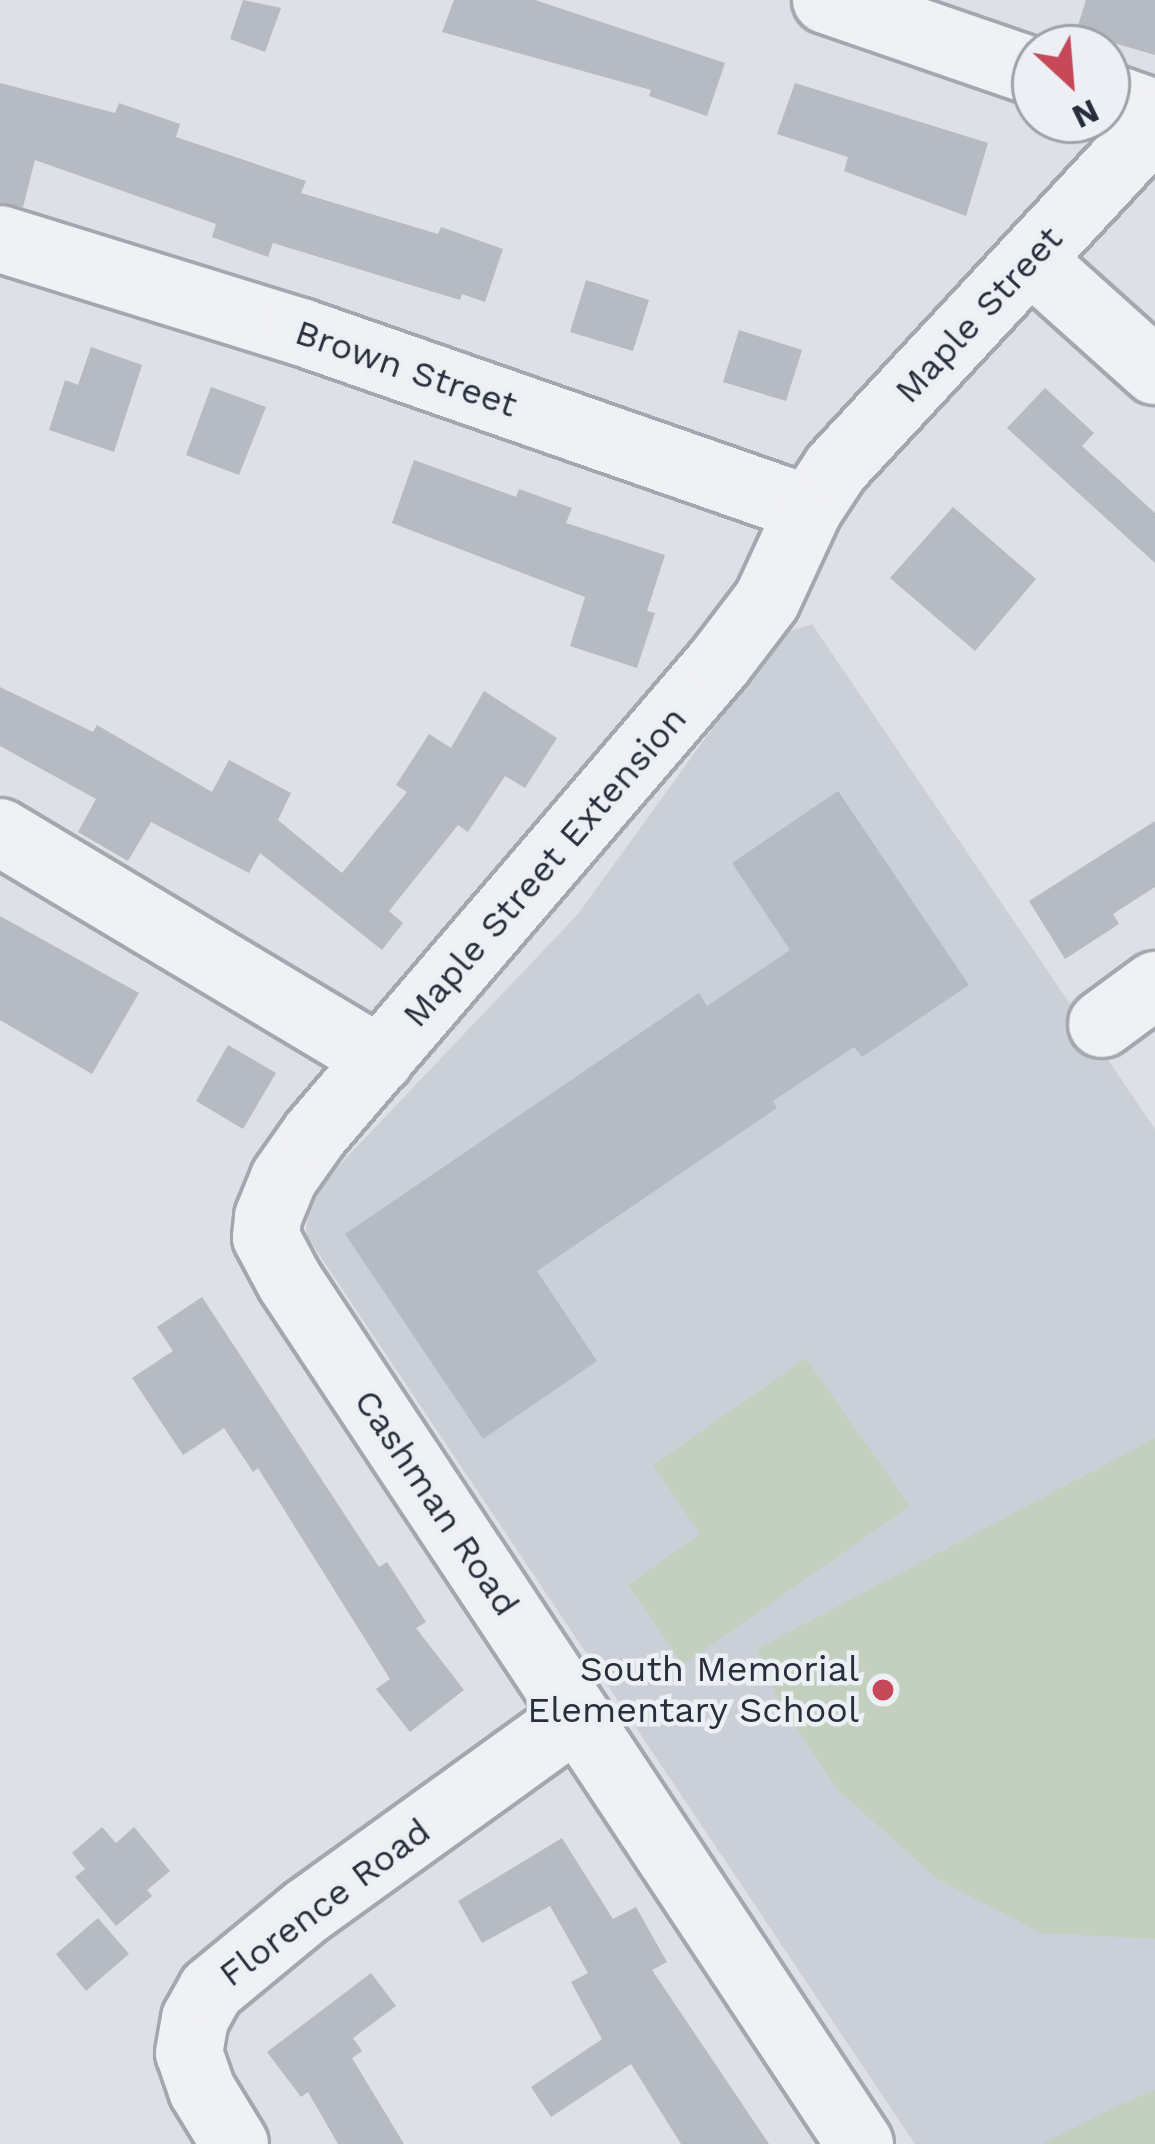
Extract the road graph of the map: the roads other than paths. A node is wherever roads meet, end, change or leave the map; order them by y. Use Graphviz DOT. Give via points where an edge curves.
graph roads {
  1 [pos="826,0"];
  2 [pos="1011,64"];
  3 [pos="1155,125"];
  4 [pos="0,238"];
  5 [pos="1030,259"];
  6 [pos="1155,370"];
  7 [pos="809,508"];
  8 [pos="0,832"];
  9 [pos="1155,986"];
  10 [pos="1102,1024"];
  11 [pos="380,1059"];
  12 [pos="268,1217"];
  13 [pos="577,1715"];
  14 [pos="235,2144"];
  15 [pos="860,2144"];
  1 -- 2 [label="street"];
  3 -- 5 [label="street, Maple Street"];
  4 -- 7 [label="street, Brown Street" via="298,331"];
  5 -- 6 [label="street"];
  5 -- 7 [label="street, Maple Street" via="836,468"];
  7 -- 11 [label="street, Maple Street Extension" via="767,600 719,663"];
  8 -- 11 [label="street"];
  9 -- 10 [label="street"];
  11 -- 12 [label="street, Maple Street Extension" via="314,1134"];
  12 -- 13 [label="street, Cashman Road" via="266,1238 290,1282"];
  13 -- 14 [label="street, Florence Road" via="211,1990 195,2019 190,2053"];
  13 -- 15 [label="street, Cashman Road"];
}
